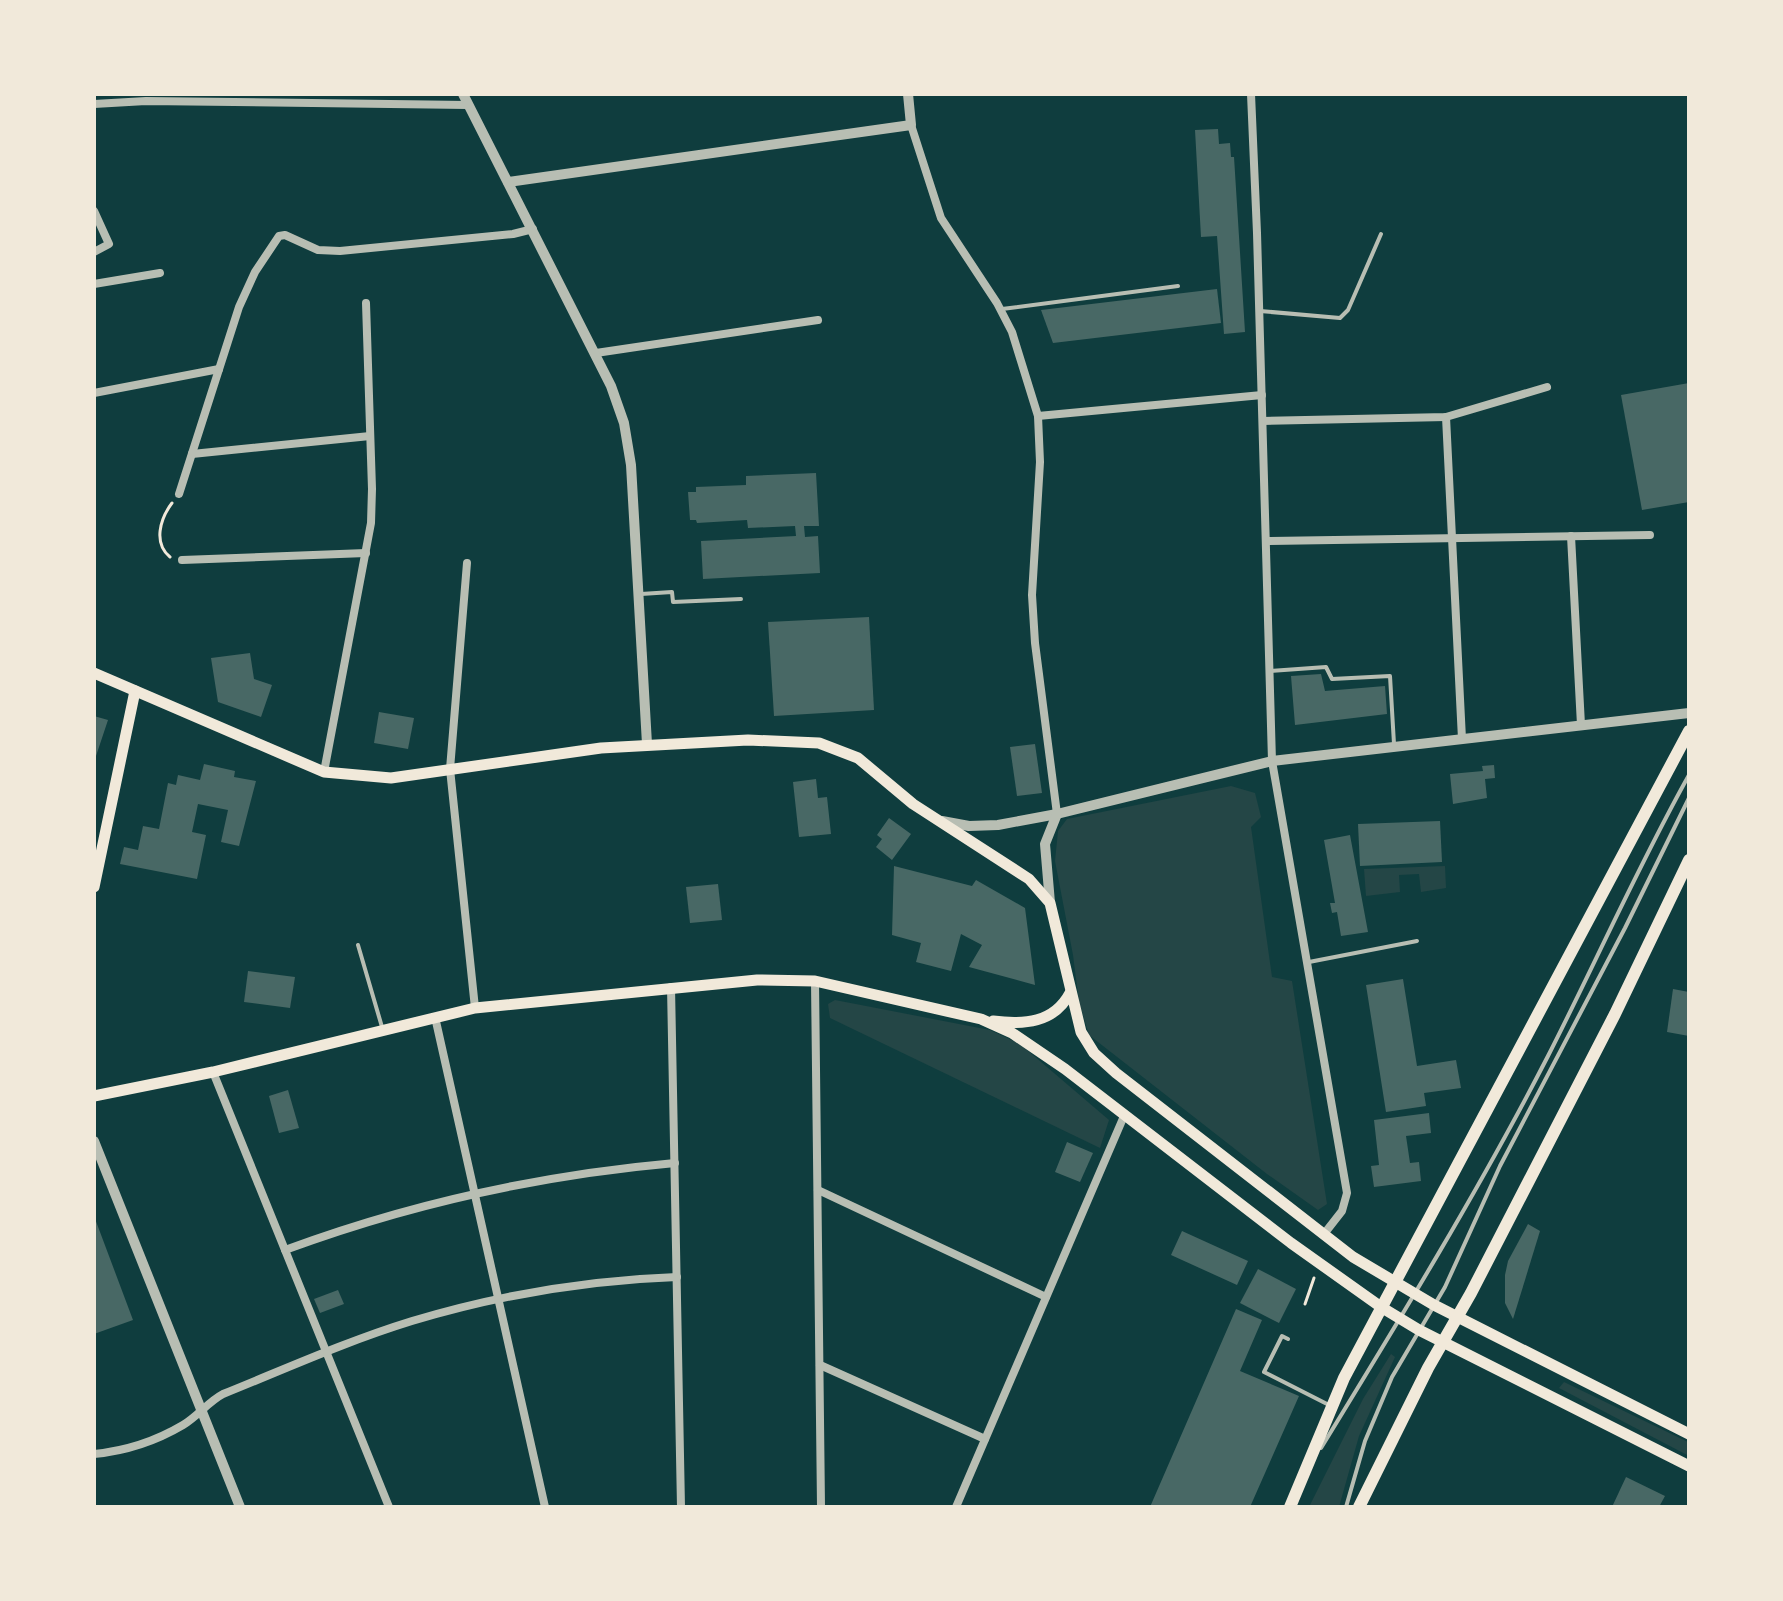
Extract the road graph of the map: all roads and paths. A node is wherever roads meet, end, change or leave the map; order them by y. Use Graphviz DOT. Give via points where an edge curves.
graph roads {
  1 [pos="463,94"];
  2 [pos="908,94"];
  3 [pos="1251,94"];
  4 [pos="240,98"];
  5 [pos="94,104"];
  6 [pos="468,105"];
  7 [pos="911,125"];
  8 [pos="508,182"];
  9 [pos="94,211"];
  10 [pos="533,229"];
  11 [pos="1381,234"];
  12 [pos="94,252"];
  13 [pos="160,273"];
  14 [pos="94,284"];
  15 [pos="1178,286"];
  16 [pos="366,303"];
  17 [pos="1001,309"];
  18 [pos="1260,311"];
  19 [pos="818,320"];
  20 [pos="596,353"];
  21 [pos="219,369"];
  22 [pos="1547,387"];
  23 [pos="94,393"];
  24 [pos="1262,395"];
  25 [pos="1038,416"];
  26 [pos="1446,417"];
  27 [pos="1263,421"];
  28 [pos="370,436"];
  29 [pos="192,454"];
  30 [pos="179,494"];
  31 [pos="1650,535"];
  32 [pos="1571,536"];
  33 [pos="1452,538"];
  34 [pos="1266,541"];
  35 [pos="366,553"];
  36 [pos="182,560"];
  37 [pos="467,563"];
  38 [pos="639,594"];
  39 [pos="741,599"];
  40 [pos="1268,671"];
  41 [pos="94,673"];
  42 [pos="135,691"];
  43 [pos="1689,713"];
  44 [pos="1581,725"];
  45 [pos="1689,731"];
  46 [pos="1462,739"];
  47 [pos="647,744"];
  48 [pos="1395,747"];
  49 [pos="1272,761"];
  50 [pos="450,769"];
  51 [pos="324,772"];
  52 [pos="1689,775"];
  53 [pos="1689,798"];
  54 [pos="1057,814"];
  55 [pos="935,819"];
  56 [pos="1689,860"];
  57 [pos="94,887"];
  58 [pos="1050,903"];
  59 [pos="1417,941"];
  60 [pos="358,945"];
  61 [pos="1307,963"];
  62 [pos="815,981"];
  63 [pos="671,987"];
  64 [pos="1070,993"];
  65 [pos="475,1008"];
  66 [pos="435,1017"];
  67 [pos="981,1019"];
  68 [pos="383,1030"];
  69 [pos="213,1072"];
  70 [pos="94,1096"];
  71 [pos="1124,1116"];
  72 [pos="94,1141"];
  73 [pos="675,1163"];
  74 [pos="818,1190"];
  75 [pos="474,1193"];
  76 [pos="1324,1234"];
  77 [pos="285,1250"];
  78 [pos="1318,1263"];
  79 [pos="677,1277"];
  80 [pos="1395,1282"];
  81 [pos="1416,1294"];
  82 [pos="1046,1297"];
  83 [pos="498,1298"];
  84 [pos="1305,1304"];
  85 [pos="1434,1305"];
  86 [pos="1381,1307"];
  87 [pos="1457,1317"];
  88 [pos="1401,1319"];
  89 [pos="1419,1330"];
  90 [pos="1288,1339"];
  91 [pos="1443,1341"];
  92 [pos="327,1352"];
  93 [pos="820,1365"];
  94 [pos="1331,1406"];
  95 [pos="202,1410"];
  96 [pos="1689,1434"];
  97 [pos="985,1439"];
  98 [pos="94,1454"];
  99 [pos="1689,1466"];
  100 [pos="1303,1477"];
  101 [pos="240,1507"];
  102 [pos="389,1507"];
  103 [pos="545,1507"];
  104 [pos="681,1507"];
  105 [pos="821,1507"];
  106 [pos="956,1507"];
  107 [pos="1290,1507"];
  108 [pos="1346,1507"];
  109 [pos="1359,1507"];
  1 -- 6 [label="street"];
  2 -- 7 [label="street"];
  3 -- 18 [label="street"];
  4 -- 5 [label="street"];
  4 -- 6 [label="street"];
  6 -- 8 [label="street"];
  7 -- 8 [label="street"];
  7 -- 17 [label="street" via="941,218"];
  8 -- 10 [label="street"];
  9 -- 12 [label="street" via="109,244"];
  10 -- 20 [label="street"];
  10 -- 21 [label="street" via="340,251 309,247 281,234 239,307"];
  11 -- 18 [label="lane" via="1340,318"];
  13 -- 14 [label="street"];
  15 -- 17 [label="lane"];
  16 -- 28 [label="street"];
  17 -- 25 [label="street"];
  18 -- 24 [label="street"];
  19 -- 20 [label="street"];
  20 -- 38 [label="street" via="628,443"];
  21 -- 23 [label="street"];
  21 -- 29 [label="street"];
  22 -- 26 [label="street"];
  24 -- 25 [label="street"];
  24 -- 27 [label="street"];
  25 -- 54 [label="street" via="1032,608"];
  26 -- 27 [label="street"];
  26 -- 33 [label="street"];
  27 -- 34 [label="street"];
  28 -- 29 [label="street"];
  28 -- 35 [label="street"];
  29 -- 30 [label="street"];
  30 -- 36 [label="path" via="160,533 164,552"];
  31 -- 32 [label="street"];
  32 -- 33 [label="street"];
  32 -- 44 [label="street"];
  33 -- 34 [label="street"];
  33 -- 46 [label="street"];
  34 -- 40 [label="street"];
  35 -- 36 [label="street"];
  35 -- 51 [label="street"];
  37 -- 50 [label="street"];
  38 -- 39 [label="lane" via="672,592 673,602"];
  38 -- 47 [label="street"];
  40 -- 48 [label="lane" via="1326,667 1332,679 1390,676"];
  40 -- 49 [label="street"];
  41 -- 42 [label="main road"];
  42 -- 51 [label="main road"];
  42 -- 57 [label="main road"];
  43 -- 44 [label="street"];
  44 -- 46 [label="street"];
  45 -- 80 [label="main road"];
  46 -- 48 [label="street"];
  47 -- 50 [label="main road"];
  47 -- 55 [label="main road" via="806,741 831,746 858,758"];
  48 -- 49 [label="street"];
  49 -- 54 [label="street"];
  49 -- 61 [label="street"];
  50 -- 51 [label="main road" via="391,778"];
  50 -- 65 [label="street"];
  52 -- 81 [label="lane" via="1547,1057"];
  53 -- 85 [label="lane"];
  54 -- 55 [label="street" via="983,826"];
  54 -- 58 [label="street" via="1045,844"];
  55 -- 58 [label="main road" via="1029,879"];
  56 -- 87 [label="main road"];
  58 -- 64 [label="main road"];
  59 -- 61 [label="lane"];
  60 -- 68 [label="lane"];
  61 -- 76 [label="street" via="1347,1193 1342,1211"];
  62 -- 63 [label="main road"];
  62 -- 67 [label="main road"];
  62 -- 74 [label="street"];
  63 -- 65 [label="main road"];
  63 -- 73 [label="street"];
  64 -- 67 [label="main road" via="1060,1008 1035,1021"];
  64 -- 76 [label="main road" via="1081,1032 1102,1060"];
  65 -- 66 [label="main road"];
  66 -- 68 [label="main road"];
  66 -- 75 [label="street"];
  67 -- 71 [label="main road" via="1039,1050"];
  68 -- 69 [label="main road"];
  69 -- 70 [label="main road"];
  69 -- 77 [label="street"];
  71 -- 78 [label="main road"];
  71 -- 82 [label="street"];
  72 -- 95 [label="street"];
  73 -- 75 [label="street"];
  73 -- 79 [label="street"];
  74 -- 82 [label="street"];
  74 -- 93 [label="street"];
  75 -- 77 [label="street"];
  75 -- 83 [label="street"];
  76 -- 80 [label="main road"];
  77 -- 92 [label="street"];
  78 -- 84 [label="path"];
  78 -- 86 [label="main road"];
  79 -- 83 [label="street" via="587,1283"];
  79 -- 104 [label="street"];
  80 -- 81 [label="main road"];
  80 -- 86 [label="main road"];
  81 -- 85 [label="main road"];
  81 -- 88 [label="lane"];
  82 -- 97 [label="street"];
  83 -- 92 [label="street"];
  83 -- 103 [label="street"];
  85 -- 87 [label="main road"];
  85 -- 89 [label="lane"];
  86 -- 88 [label="main road"];
  86 -- 94 [label="main road"];
  87 -- 91 [label="main road"];
  87 -- 96 [label="main road"];
  88 -- 89 [label="main road"];
  88 -- 100 [label="lane"];
  89 -- 91 [label="main road"];
  89 -- 108 [label="lane" via="1377,1409"];
  90 -- 94 [label="lane" via="1282,1336 1264,1372"];
  91 -- 99 [label="main road"];
  91 -- 109 [label="main road"];
  92 -- 95 [label="street" via="223,1394"];
  92 -- 102 [label="street"];
  93 -- 97 [label="street"];
  93 -- 105 [label="street"];
  94 -- 100 [label="main road"];
  95 -- 98 [label="street" via="154,1439"];
  95 -- 101 [label="street"];
  97 -- 106 [label="street"];
  100 -- 107 [label="main road"];
}
